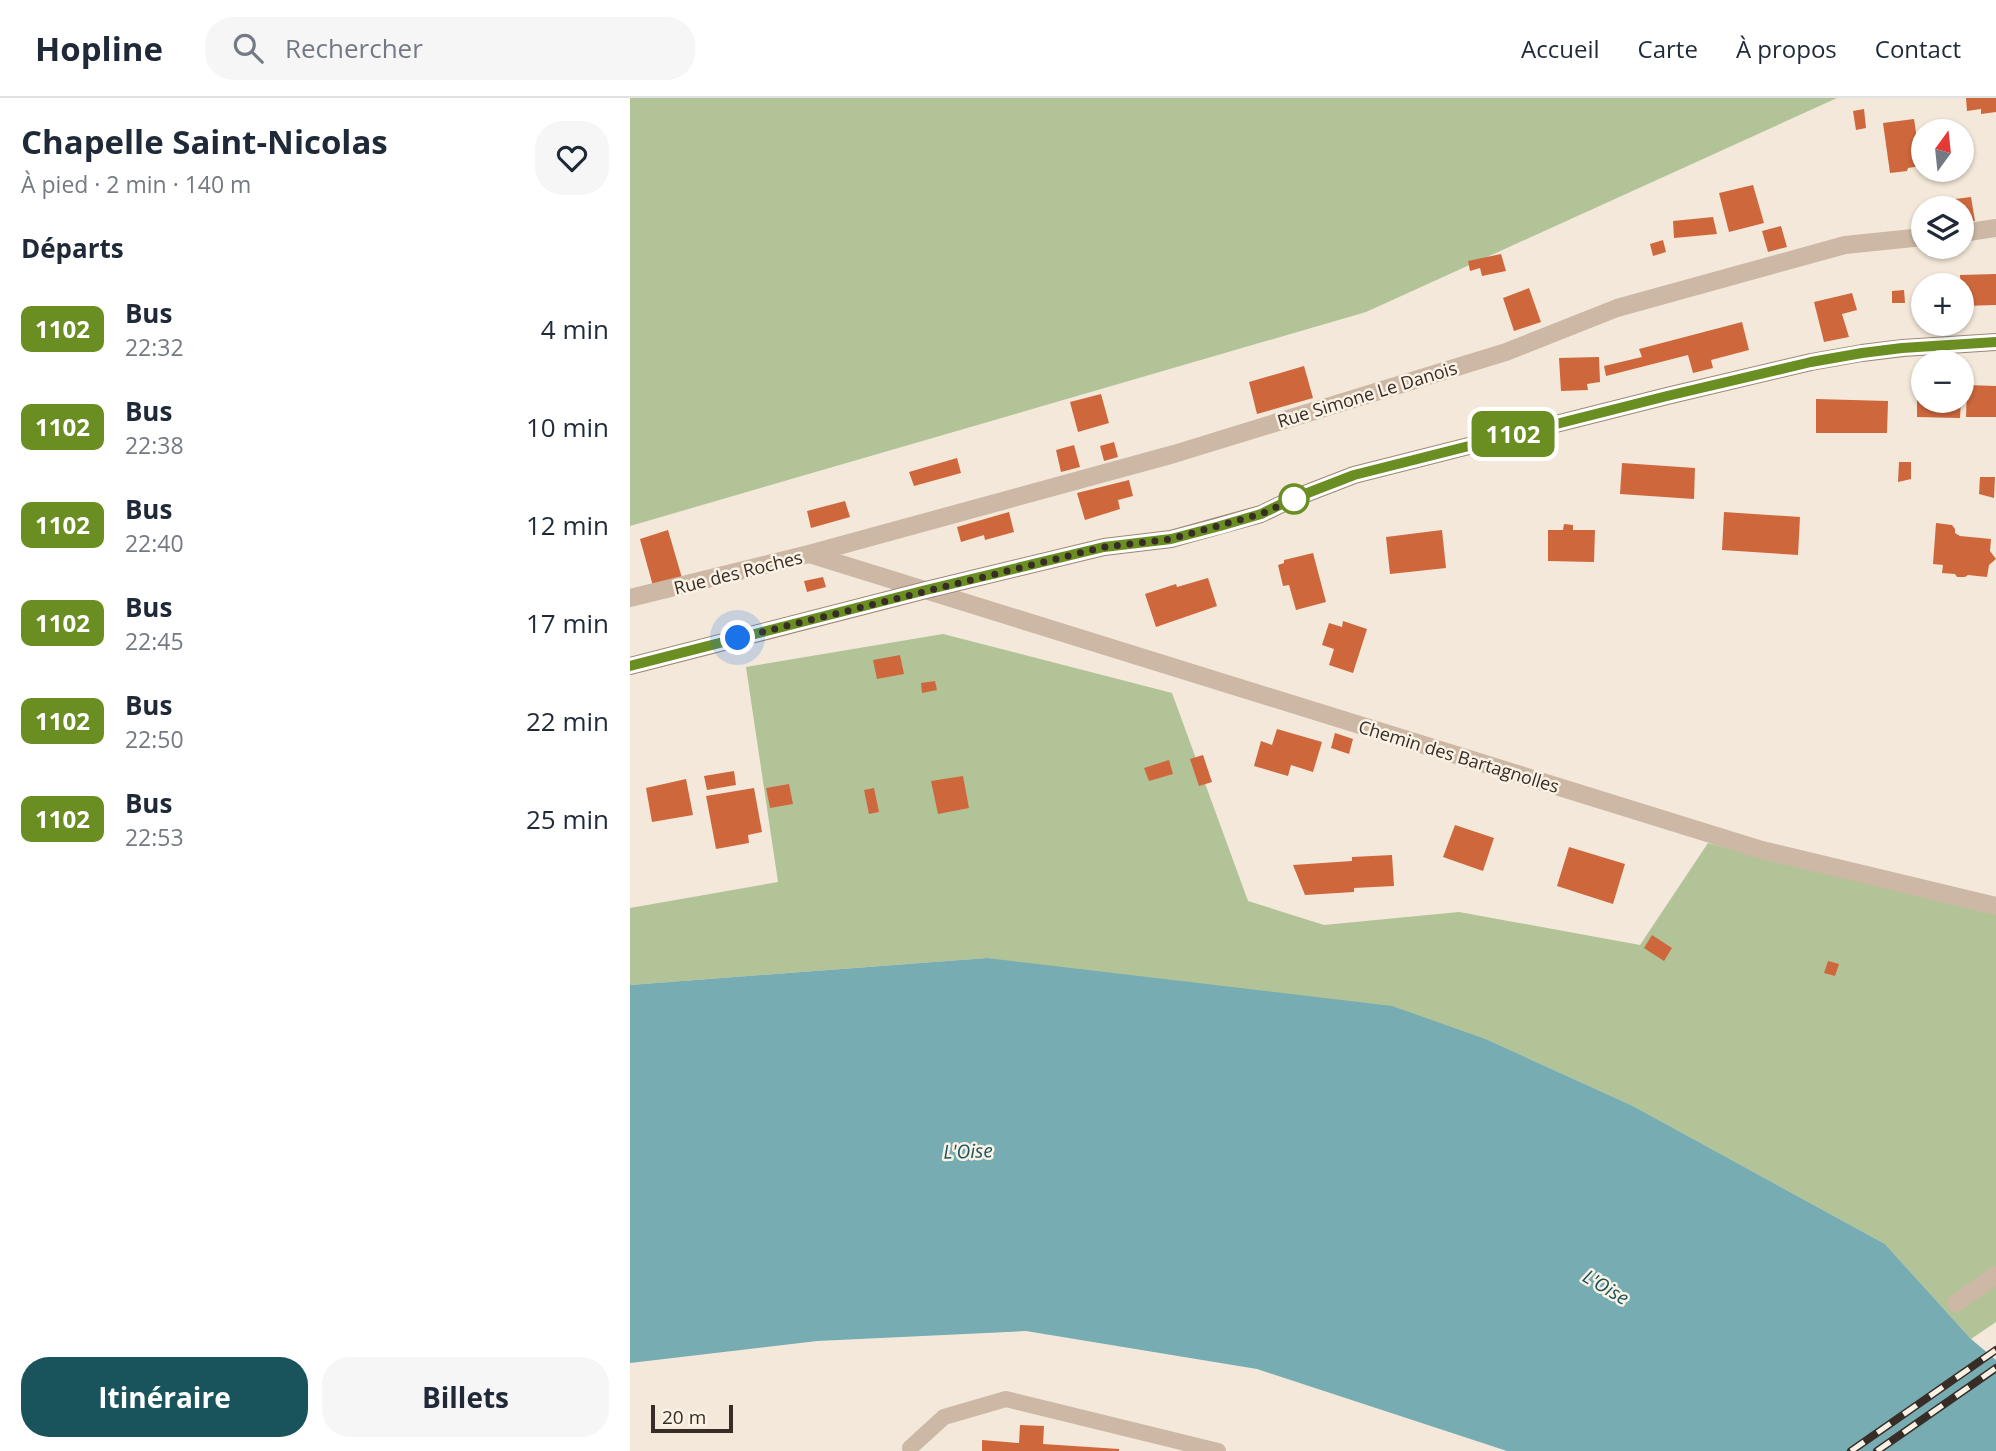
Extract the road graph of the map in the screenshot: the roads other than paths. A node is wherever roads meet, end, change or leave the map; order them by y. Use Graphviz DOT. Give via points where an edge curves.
graph roads {
  1 [pos="1996,228"];
  2 [pos="1974,231"];
  3 [pos="1911,238"];
  4 [pos="1996,342"];
  5 [pos="809,554"];
  6 [pos="926,590"];
  7 [pos="630,598"];
  8 [pos="630,666"];
  9 [pos="1996,906"];
  10 [pos="1996,1275"];
  11 [pos="1955,1303"];
  12 [pos="910,1448"];
  13 [pos="1218,1451"];
  1 -- 2 [label="street"];
  3 -- 5 [label="street, Rue Simone Le Danois" via="1845,245 1617,307 1506,352 1174,454"];
  4 -- 6 [label="main road" via="1902,348 1811,362 1354,475 1261,514 1183,536 1104,547"];
  5 -- 6 [label="street, Rue des Roches"];
  5 -- 7 [label="street, Rue des Roches"];
  6 -- 8 [label="main road"];
  6 -- 9 [label="street, Chemin des Bartagnolles" via="1762,850"];
  10 -- 11 [label="street"];
  12 -- 13 [label="lane" via="944,1417 1006,1399"];
}
